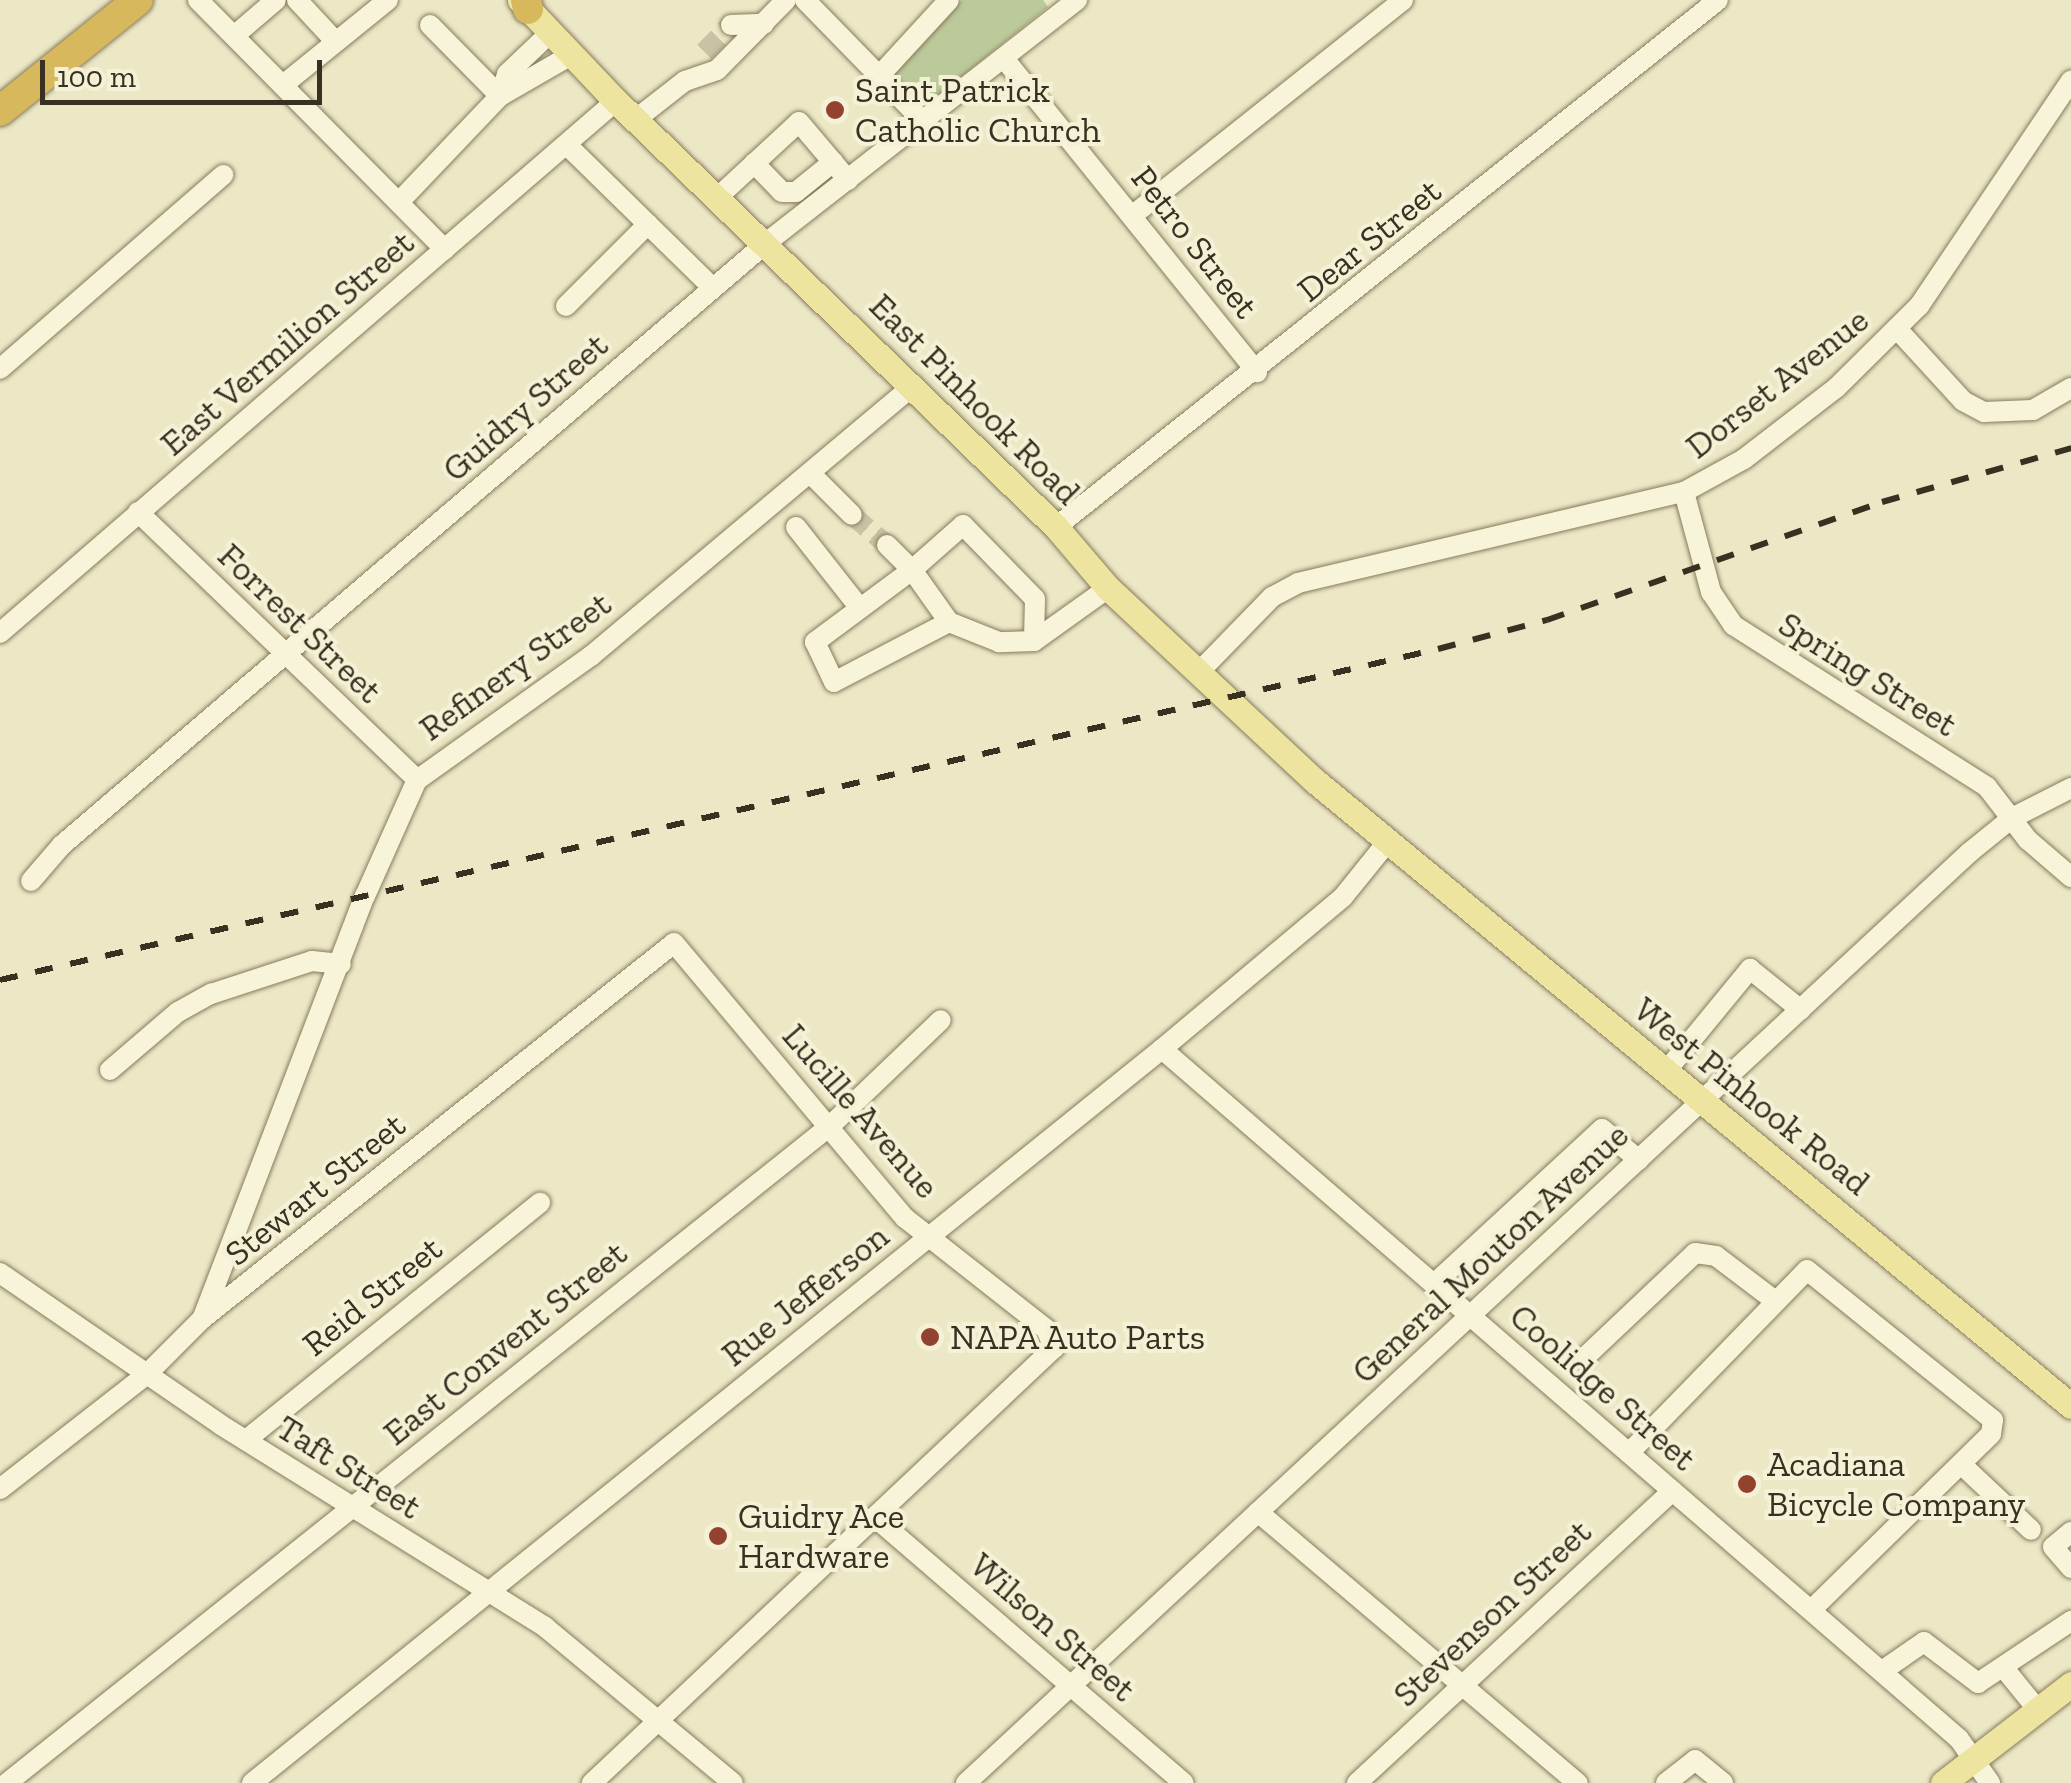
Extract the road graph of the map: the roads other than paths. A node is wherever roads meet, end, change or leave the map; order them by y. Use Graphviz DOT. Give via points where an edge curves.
graph roads {
  1 [pos="138,0"];
  2 [pos="198,0"];
  3 [pos="276,0"];
  4 [pos="297,0"];
  5 [pos="388,0"];
  6 [pos="786,0"];
  7 [pos="805,0"];
  8 [pos="950,0"];
  9 [pos="1403,0"];
  10 [pos="1718,0"];
  11 [pos="1071,2"];
  12 [pos="525,3"];
  13 [pos="764,24"];
  14 [pos="430,25"];
  15 [pos="731,25"];
  16 [pos="550,32"];
  17 [pos="234,36"];
  18 [pos="336,42"];
  19 [pos="704,52"];
  20 [pos="571,55"];
  21 [pos="1006,60"];
  22 [pos="881,74"];
  23 [pos="692,78"];
  24 [pos="2071,81"];
  25 [pos="283,85"];
  26 [pos="500,96"];
  27 [pos="616,101"];
  28 [pos="0,111"];
  29 [pos="634,120"];
  30 [pos="924,122"];
  31 [pos="568,146"];
  32 [pos="754,162"];
  33 [pos="833,162"];
  34 [pos="223,175"];
  35 [pos="848,180"];
  36 [pos="718,197"];
  37 [pos="399,202"];
  38 [pos="1133,216"];
  39 [pos="648,224"];
  40 [pos="766,243"];
  41 [pos="446,250"];
  42 [pos="714,288"];
  43 [pos="566,306"];
  44 [pos="1898,330"];
  45 [pos="0,369"];
  46 [pos="1256,372"];
  47 [pos="913,386"];
  48 [pos="2071,388"];
  49 [pos="810,473"];
  50 [pos="1684,492"];
  51 [pos="138,512"];
  52 [pos="852,515"];
  53 [pos="796,527"];
  54 [pos="1056,527"];
  55 [pos="887,546"];
  56 [pos="912,570"];
  57 [pos="1108,588"];
  58 [pos="859,607"];
  59 [pos="949,622"];
  60 [pos="0,633"];
  61 [pos="1034,641"];
  62 [pos="286,652"];
  63 [pos="1200,672"];
  64 [pos="417,780"];
  65 [pos="2071,788"];
  66 [pos="2012,818"];
  67 [pos="1385,845"];
  68 [pos="2071,877"];
  69 [pos="31,881"];
  70 [pos="674,943"];
  71 [pos="341,964"];
  72 [pos="1801,1010"];
  73 [pos="941,1020"];
  74 [pos="1162,1048"];
  75 [pos="110,1070"];
  76 [pos="1666,1070"];
  77 [pos="1705,1100"];
  78 [pos="830,1126"];
  79 [pos="1638,1160"];
  80 [pos="540,1202"];
  81 [pos="933,1235"];
  82 [pos="0,1273"];
  83 [pos="1435,1283"];
  84 [pos="1774,1300"];
  85 [pos="1470,1314"];
  86 [pos="202,1318"];
  87 [pos="1583,1359"];
  88 [pos="147,1374"];
  89 [pos="2071,1406"];
  90 [pos="246,1440"];
  91 [pos="1629,1453"];
  92 [pos="1960,1464"];
  93 [pos="0,1489"];
  94 [pos="1672,1491"];
  95 [pos="352,1506"];
  96 [pos="1258,1512"];
  97 [pos="878,1520"];
  98 [pos="2031,1530"];
  99 [pos="2071,1532"];
  100 [pos="2071,1568"];
  101 [pos="486,1592"];
  102 [pos="1812,1609"];
  103 [pos="2071,1621"];
  104 [pos="2003,1667"];
  105 [pos="1882,1671"];
  106 [pos="1070,1684"];
  107 [pos="1462,1684"];
  108 [pos="2071,1684"];
  109 [pos="2038,1710"];
  110 [pos="661,1719"];
  111 [pos="1974,1759"];
  112 [pos="264,1780"];
  113 [pos="7,1783"];
  114 [pos="592,1783"];
  115 [pos="734,1783"];
  116 [pos="966,1783"];
  117 [pos="1184,1783"];
  118 [pos="1357,1783"];
  119 [pos="1578,1783"];
  120 [pos="1666,1783"];
  121 [pos="1723,1783"];
  122 [pos="1943,1783"];
  123 [pos="1990,1783"];
  1 -- 28 [label="highway"];
  2 -- 17 [label="street"];
  3 -- 17 [label="street"];
  4 -- 18 [label="street"];
  5 -- 18 [label="street"];
  6 -- 13 [label="street"];
  7 -- 22 [label="street"];
  8 -- 22 [label="street"];
  9 -- 38 [label="street"];
  10 -- 46 [label="street, Dear Street"];
  11 -- 21 [label="street, Guidry Street"];
  12 -- 16 [label="main road, East Pinhook Road"];
  13 -- 15 [label="street"];
  13 -- 23 [label="street" via="717,70"];
  14 -- 26 [label="street"];
  16 -- 20 [label="main road, East Pinhook Road"];
  16 -- 26 [label="street" via="507,74"];
  17 -- 25 [label="street"];
  18 -- 25 [label="street"];
  19 -- 23 [label="street"];
  20 -- 26 [label="street"];
  20 -- 27 [label="main road, East Pinhook Road"];
  21 -- 30 [label="street, Guidry Street"];
  21 -- 38 [label="street, Petro Street"];
  22 -- 30 [label="street"];
  23 -- 29 [label="street"];
  24 -- 44 [label="street, Dorset Avenue" via="1998,197"];
  25 -- 37 [label="street"];
  26 -- 37 [label="street"];
  27 -- 29 [label="main road, East Pinhook Road"];
  27 -- 31 [label="street, East Vermilion Street"];
  29 -- 36 [label="main road, East Pinhook Road"];
  30 -- 35 [label="street, Guidry Street"];
  31 -- 39 [label="street"];
  31 -- 41 [label="street, East Vermilion Street"];
  32 -- 33 [label="street" via="782,192 796,192"];
  32 -- 33 [label="street" via="799,122"];
  32 -- 36 [label="street"];
  33 -- 35 [label="street"];
  34 -- 45 [label="street"];
  35 -- 40 [label="street, Guidry Street"];
  36 -- 40 [label="main road, East Pinhook Road"];
  37 -- 41 [label="street"];
  38 -- 46 [label="street, Petro Street"];
  39 -- 42 [label="street"];
  39 -- 43 [label="street"];
  40 -- 42 [label="street, Guidry Street"];
  40 -- 47 [label="main road, East Pinhook Road"];
  41 -- 51 [label="street, East Vermilion Street"];
  42 -- 62 [label="street, Guidry Street"];
  44 -- 48 [label="street" via="1962,402 1984,412 2033,410"];
  44 -- 50 [label="street, Dorset Avenue" via="1744,459"];
  46 -- 54 [label="street, Dear Street"];
  47 -- 49 [label="street, Refinery Street"];
  47 -- 54 [label="main road, East Pinhook Road"];
  49 -- 52 [label="street"];
  49 -- 64 [label="street, Refinery Street" via="591,656"];
  50 -- 63 [label="street, Dorset Avenue" via="1298,583 1272,597"];
  50 -- 66 [label="street, Spring Street" via="1711,592 1733,625 1987,787"];
  51 -- 60 [label="street, East Vermilion Street"];
  51 -- 62 [label="street, Forrest Street"];
  53 -- 58 [label="street"];
  54 -- 57 [label="main road, East Pinhook Road"];
  55 -- 56 [label="street"];
  56 -- 58 [label="street"];
  56 -- 59 [label="street"];
  56 -- 61 [label="street" via="962,525 1035,599"];
  57 -- 61 [label="street"];
  57 -- 63 [label="main road, East Pinhook Road"];
  58 -- 59 [label="street" via="815,642 834,682"];
  59 -- 61 [label="street" via="999,642"];
  62 -- 64 [label="street, Forrest Street"];
  62 -- 69 [label="street, Guidry Street" via="62,845"];
  63 -- 67 [label="main road, East Pinhook Road"];
  64 -- 71 [label="street, Refinery Street"];
  65 -- 66 [label="street, General Mouton Avenue"];
  66 -- 68 [label="street, Spring Street"];
  66 -- 72 [label="street, General Mouton Avenue"];
  67 -- 74 [label="street, Rue Jefferson" via="1342,897"];
  67 -- 76 [label="main road, West Pinhook Road"];
  70 -- 78 [label="street, Lucille Avenue"];
  70 -- 86 [label="street, Stewart Street"];
  71 -- 75 [label="street" via="312,961 211,994 178,1012"];
  71 -- 86 [label="street, Refinery Street"];
  72 -- 76 [label="street" via="1750,969"];
  72 -- 77 [label="street, General Mouton Avenue"];
  73 -- 78 [label="street, East Convent Street"];
  74 -- 81 [label="street, Rue Jefferson"];
  74 -- 83 [label="street, Coolidge Street"];
  76 -- 77 [label="main road, West Pinhook Road"];
  77 -- 79 [label="street, General Mouton Avenue"];
  77 -- 89 [label="main road, West Pinhook Road"];
  78 -- 81 [label="street, Lucille Avenue" via="904,1218"];
  78 -- 95 [label="street, East Convent Street"];
  79 -- 83 [label="street" via="1602,1129"];
  79 -- 85 [label="street, General Mouton Avenue"];
  80 -- 90 [label="street, Reid Street"];
  81 -- 97 [label="street, Lucille Avenue" via="1046,1329 1054,1348"];
  81 -- 101 [label="street, Rue Jefferson"];
  82 -- 88 [label="street, Taft Street"];
  83 -- 85 [label="street, Coolidge Street"];
  84 -- 87 [label="street" via="1716,1256 1695,1253"];
  84 -- 91 [label="street"];
  84 -- 92 [label="street" via="1800,1273 1814,1272 1992,1420 1991,1434"];
  85 -- 91 [label="street, Coolidge Street"];
  85 -- 96 [label="street, General Mouton Avenue"];
  86 -- 88 [label="street, Stewart Street"];
  88 -- 90 [label="street, Taft Street"];
  88 -- 93 [label="street, Stewart Street"];
  90 -- 95 [label="street, Taft Street"];
  91 -- 94 [label="street, Coolidge Street"];
  92 -- 98 [label="street"];
  92 -- 102 [label="street"];
  94 -- 102 [label="street, Coolidge Street"];
  94 -- 107 [label="street, Stevenson Street"];
  95 -- 101 [label="street, Taft Street"];
  95 -- 113 [label="street, East Convent Street"];
  96 -- 106 [label="street, General Mouton Avenue"];
  96 -- 107 [label="street"];
  97 -- 106 [label="street, Wilson Street"];
  97 -- 110 [label="street"];
  99 -- 100 [label="street" via="2054,1546"];
  101 -- 110 [label="street, Taft Street" via="560,1638"];
  101 -- 112 [label="street, Rue Jefferson"];
  102 -- 105 [label="street, Coolidge Street"];
  103 -- 104 [label="street"];
  104 -- 105 [label="street" via="1971,1681 1924,1642"];
  104 -- 109 [label="street"];
  105 -- 111 [label="street, Coolidge Street"];
  106 -- 116 [label="street, General Mouton Avenue"];
  106 -- 117 [label="street, Wilson Street"];
  107 -- 118 [label="street, Stevenson Street"];
  107 -- 119 [label="street"];
  108 -- 109 [label="main road"];
  109 -- 111 [label="main road"];
  110 -- 114 [label="street"];
  110 -- 115 [label="street, Taft Street"];
  111 -- 122 [label="main road"];
  111 -- 123 [label="street, Coolidge Street"];
  120 -- 121 [label="street" via="1695,1760"];
}
